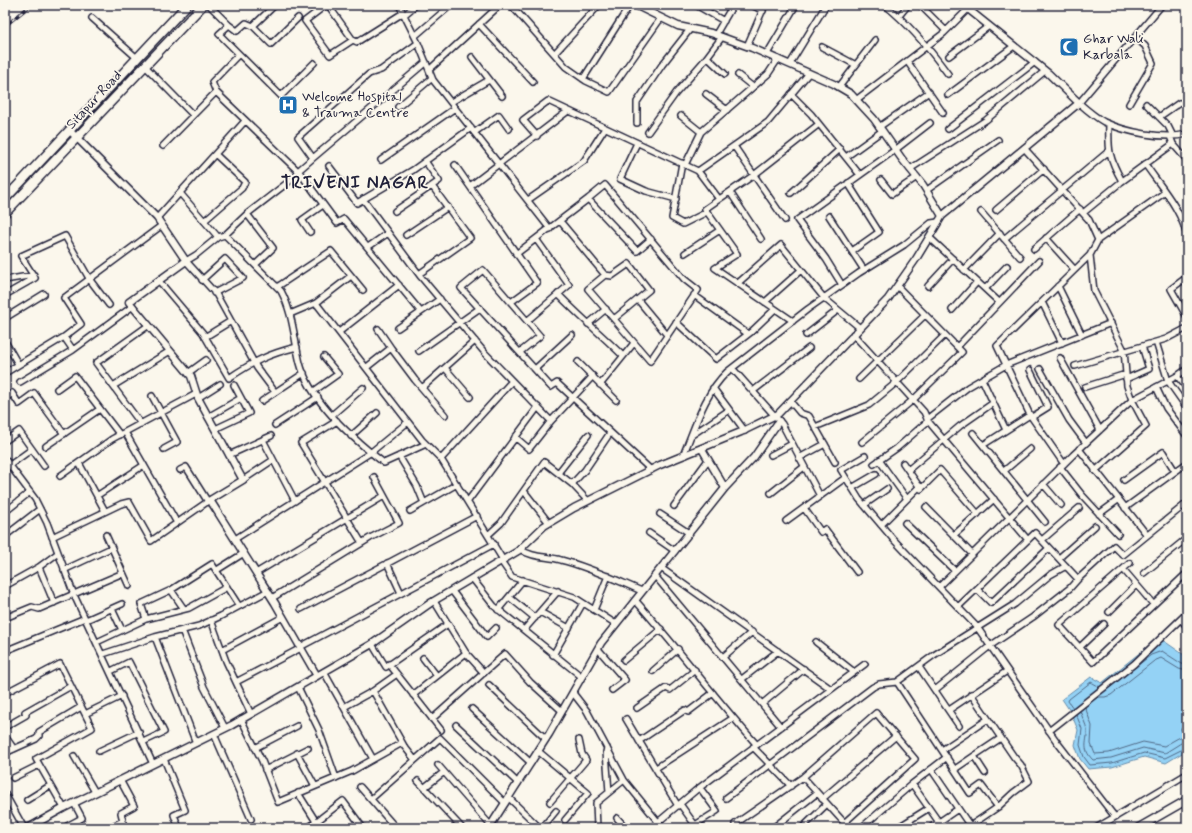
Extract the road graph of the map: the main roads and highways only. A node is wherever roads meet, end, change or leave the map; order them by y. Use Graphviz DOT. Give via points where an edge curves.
graph roads {
  1 [pos="187,5"];
  2 [pos="203,5"];
  3 [pos="5,199"];
  4 [pos="5,213"];
  5 [pos="1187,800"];
  6 [pos="1138,828"];
  1 -- 3 [label="main road, Sitapur Road"];
  2 -- 4 [label="main road, Sitapur Road"];
  5 -- 6 [label="main road"];
}
